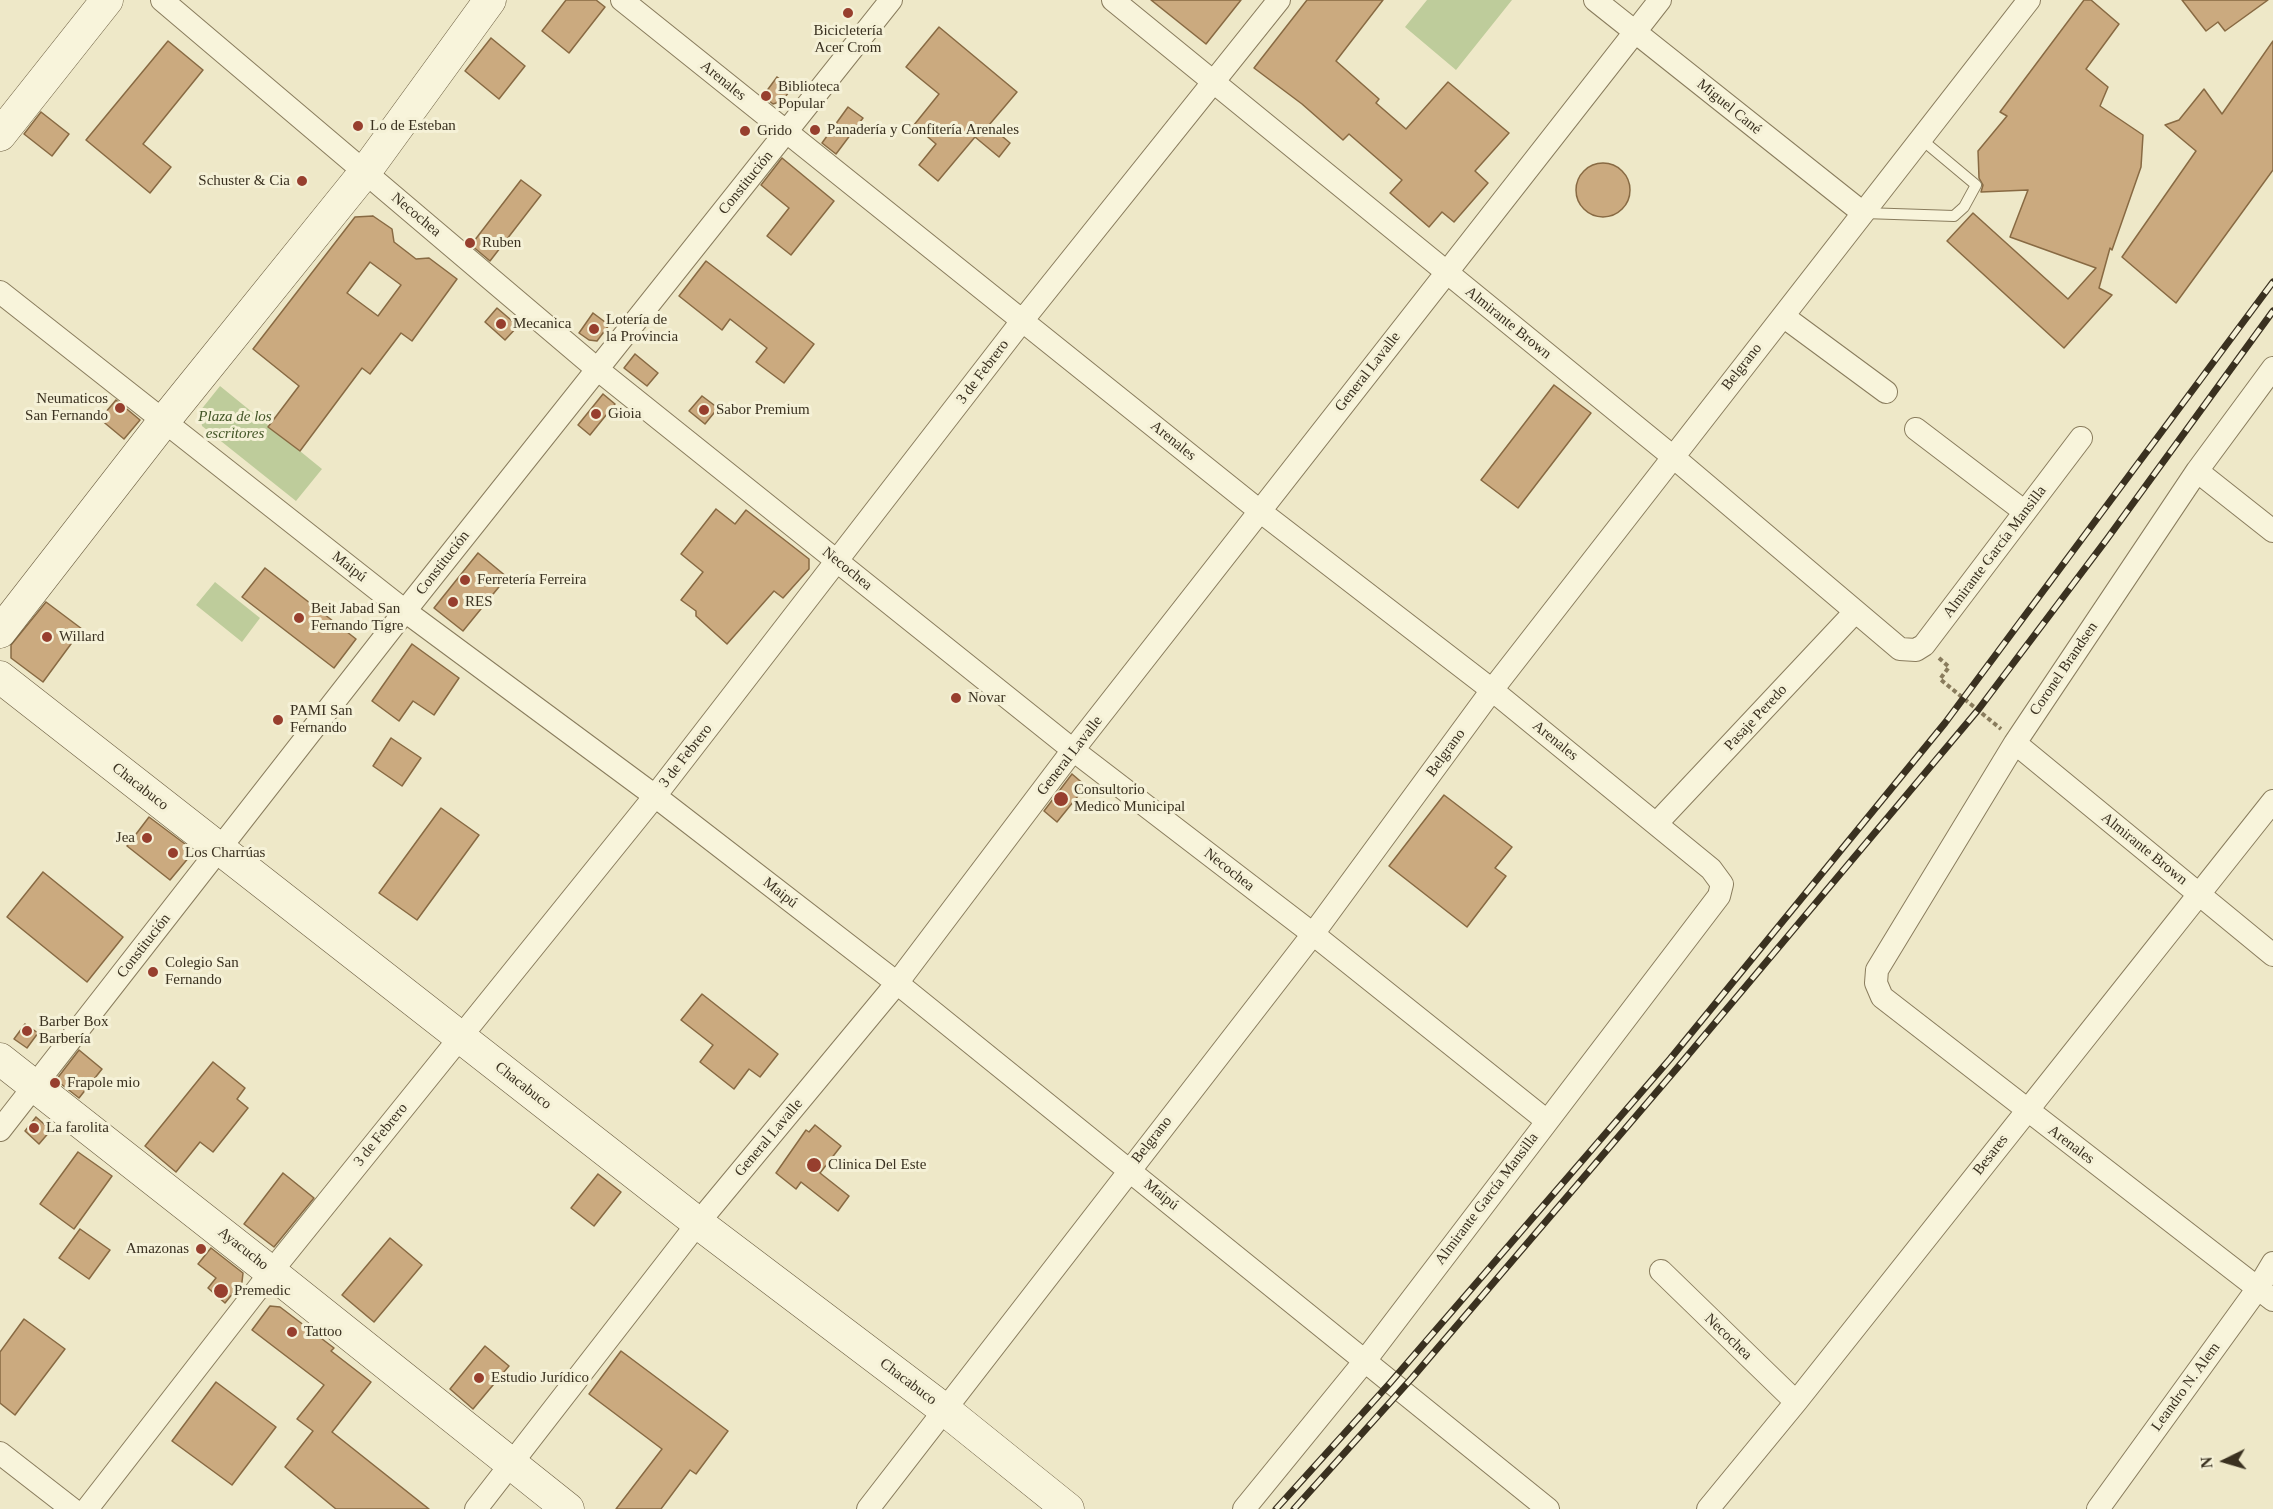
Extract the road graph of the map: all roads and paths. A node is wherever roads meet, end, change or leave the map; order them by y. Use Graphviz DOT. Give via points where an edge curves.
graph roads {
  1 [pos="107,0"];
  2 [pos="162,0"];
  3 [pos="490,0"];
  4 [pos="622,0"];
  5 [pos="891,0"];
  6 [pos="1113,0"];
  7 [pos="1279,0"];
  8 [pos="1595,0"];
  9 [pos="1660,0"];
  10 [pos="2030,0"];
  11 [pos="1635,32"];
  12 [pos="1215,82"];
  13 [pos="787,133"];
  14 [pos="0,135"];
  15 [pos="1921,139"];
  16 [pos="365,172"];
  17 [pos="1863,213"];
  18 [pos="1445,272"];
  19 [pos="0,292"];
  20 [pos="1783,316"];
  21 [pos="1022,321"];
  22 [pos="2273,368"];
  23 [pos="597,369"];
  24 [pos="1886,392"];
  25 [pos="164,421"];
  26 [pos="1916,429"];
  27 [pos="2081,438"];
  28 [pos="1672,456"];
  29 [pos="2197,471"];
  30 [pos="1261,512"];
  31 [pos="2025,512"];
  32 [pos="2273,531"];
  33 [pos="838,562"];
  34 [pos="405,611"];
  35 [pos="1855,612"];
  36 [pos="0,632"];
  37 [pos="1924,645"];
  38 [pos="0,677"];
  39 [pos="1492,690"];
  40 [pos="2009,737"];
  41 [pos="1073,750"];
  42 [pos="655,796"];
  43 [pos="2273,801"];
  44 [pos="1656,824"];
  45 [pos="219,849"];
  46 [pos="1722,884"];
  47 [pos="2200,894"];
  48 [pos="1313,934"];
  49 [pos="2273,956"];
  50 [pos="1876,982"];
  51 [pos="897,983"];
  52 [pos="459,1036"];
  53 [pos="0,1059"];
  54 [pos="36,1085"];
  55 [pos="2026,1110"];
  56 [pos="1547,1121"];
  57 [pos="0,1130"];
  58 [pos="1129,1169"];
  59 [pos="698,1223"];
  60 [pos="2273,1263"];
  61 [pos="1661,1271"];
  62 [pos="271,1272"];
  63 [pos="2266,1294"];
  64 [pos="1364,1362"];
  65 [pos="1796,1402"];
  66 [pos="945,1410"];
  67 [pos="0,1453"];
  68 [pos="511,1465"];
  69 [pos="1058,1503"];
  70 [pos="72,1509"];
  71 [pos="87,1509"];
  72 [pos="476,1509"];
  73 [pos="568,1509"];
  74 [pos="868,1509"];
  75 [pos="1244,1509"];
  76 [pos="1548,1509"];
  77 [pos="1708,1509"];
  78 [pos="2098,1509"];
  1 -- 14 [label="street"];
  2 -- 16 [label="street, Necochea"];
  3 -- 16 [label="street"];
  4 -- 13 [label="street, Arenales"];
  5 -- 13 [label="street, Constitución"];
  6 -- 12 [label="street, Almirante Brown"];
  7 -- 12 [label="street, 3 de Febrero"];
  8 -- 11 [label="street, Miguel Cané"];
  9 -- 11 [label="street, General Lavalle"];
  10 -- 15 [label="street, Belgrano"];
  11 -- 17 [label="street, Miguel Cané"];
  11 -- 18 [label="street, General Lavalle"];
  12 -- 18 [label="street, Almirante Brown"];
  12 -- 21 [label="street, 3 de Febrero"];
  13 -- 21 [label="street, Arenales"];
  13 -- 23 [label="street, Constitución"];
  15 -- 17 [label="street, Belgrano"];
  15 -- 17 [label="lane" via="1976,185 1964,207 1954,216"];
  16 -- 23 [label="street, Necochea"];
  16 -- 25 [label="street"];
  17 -- 20 [label="street, Belgrano"];
  18 -- 28 [label="street, Almirante Brown"];
  18 -- 30 [label="street, General Lavalle"];
  19 -- 25 [label="street, Maipú"];
  20 -- 24 [label="street"];
  20 -- 28 [label="street, Belgrano"];
  21 -- 30 [label="street, Arenales"];
  21 -- 33 [label="street, 3 de Febrero"];
  22 -- 29 [label="street, Coronel Brandsen"];
  23 -- 33 [label="street, Necochea"];
  23 -- 34 [label="street, Constitución"];
  25 -- 34 [label="street, Maipú"];
  25 -- 36 [label="street"];
  26 -- 31 [label="street"];
  27 -- 31 [label="street, Almirante García Mansilla"];
  28 -- 35 [label="street, Almirante Brown"];
  28 -- 39 [label="street, Belgrano"];
  29 -- 32 [label="street"];
  29 -- 40 [label="street, Coronel Brandsen"];
  30 -- 39 [label="street, Arenales"];
  30 -- 41 [label="street, General Lavalle"];
  31 -- 37 [label="street, Almirante García Mansilla"];
  33 -- 41 [label="street, Necochea"];
  33 -- 42 [label="street, 3 de Febrero"];
  34 -- 42 [label="street, Maipú"];
  34 -- 45 [label="street, Constitución"];
  35 -- 37 [label="street, Almirante Brown" via="1900,649 1916,650"];
  35 -- 44 [label="street, Pasaje Peredo"];
  37 -- 40 [label="path" via="1949,667 1940,679"];
  38 -- 45 [label="street, Chacabuco"];
  39 -- 44 [label="street, Arenales"];
  39 -- 48 [label="street, Belgrano"];
  40 -- 47 [label="street, Almirante Brown"];
  40 -- 50 [label="street, Coronel Brandsen" via="1877,970"];
  41 -- 48 [label="street, Necochea"];
  41 -- 51 [label="street, General Lavalle"];
  42 -- 51 [label="street, Maipú"];
  42 -- 52 [label="street, 3 de Febrero"];
  43 -- 47 [label="street, Besares"];
  44 -- 46 [label="street, Arenales" via="1711,869"];
  45 -- 52 [label="street, Chacabuco"];
  45 -- 54 [label="street, Constitución"];
  46 -- 56 [label="street, Almirante García Mansilla" via="1719,896"];
  47 -- 49 [label="street, Almirante Brown"];
  47 -- 55 [label="street, Besares"];
  48 -- 56 [label="street, Necochea"];
  48 -- 58 [label="street, Belgrano"];
  50 -- 55 [label="street, Arenales" via="1882,997"];
  51 -- 58 [label="street, Maipú"];
  51 -- 59 [label="street, General Lavalle"];
  52 -- 59 [label="street, Chacabuco"];
  52 -- 62 [label="street, 3 de Febrero"];
  53 -- 54 [label="street, Ayacucho"];
  54 -- 57 [label="street, Constitución"];
  54 -- 62 [label="street, Ayacucho"];
  55 -- 63 [label="street, Arenales"];
  55 -- 65 [label="street, Besares"];
  56 -- 64 [label="street, Almirante García Mansilla"];
  58 -- 64 [label="street, Maipú"];
  58 -- 66 [label="street, Belgrano"];
  59 -- 66 [label="street, Chacabuco"];
  59 -- 68 [label="street, General Lavalle"];
  60 -- 63 [label="street, Leandro N. Alem"];
  61 -- 65 [label="street, Necochea"];
  62 -- 68 [label="street, Ayacucho"];
  62 -- 71 [label="street, 3 de Febrero"];
  63 -- 78 [label="street, Leandro N. Alem"];
  64 -- 75 [label="street, Almirante García Mansilla"];
  64 -- 76 [label="street, Maipú"];
  65 -- 77 [label="street, Besares"];
  66 -- 69 [label="street, Chacabuco"];
  66 -- 74 [label="street, Belgrano"];
  67 -- 70 [label="street"];
  68 -- 72 [label="street, General Lavalle"];
  68 -- 73 [label="street, Ayacucho"];
}
